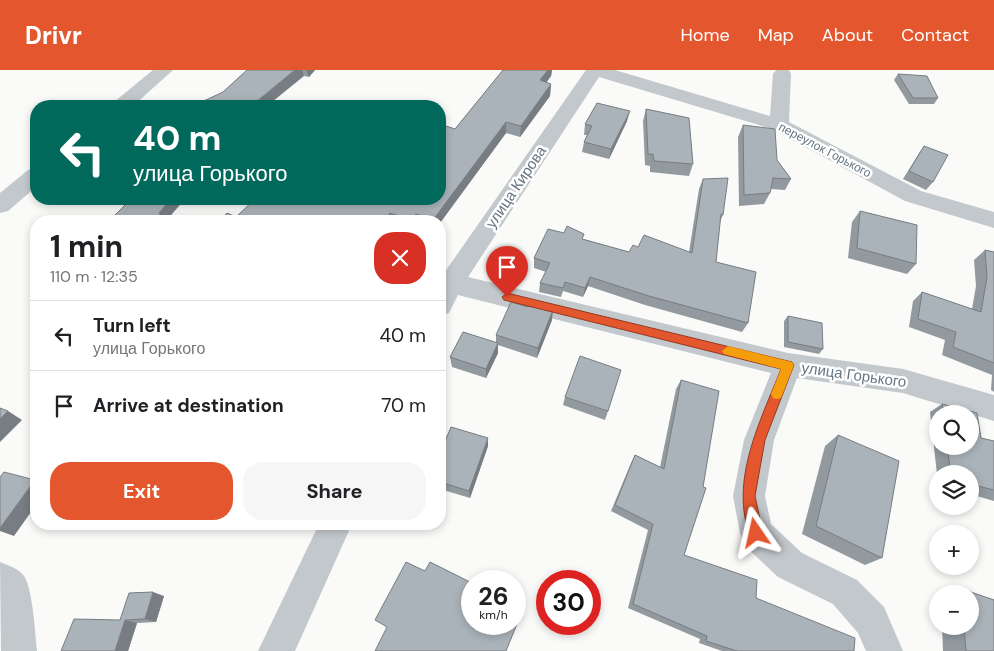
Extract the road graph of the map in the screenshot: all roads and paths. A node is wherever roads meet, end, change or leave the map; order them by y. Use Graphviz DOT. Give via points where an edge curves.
graph roads {
  1 [pos="164,70"];
  2 [pos="595,70"];
  3 [pos="782,74"];
  4 [pos="128,100"];
  5 [pos="780,124"];
  6 [pos="30,180"];
  7 [pos="0,205"];
  8 [pos="994,220"];
  9 [pos="446,295"];
  10 [pos="788,365"];
  11 [pos="994,408"];
  12 [pos="333,530"];
  13 [pos="0,579"];
  14 [pos="19,651"];
  15 [pos="276,651"];
  16 [pos="885,651"];
  1 -- 4 [label="street"];
  2 -- 5 [label="street, переулок Горького"];
  2 -- 9 [label="street, улица Кирова"];
  3 -- 5 [label="street"];
  5 -- 8 [label="street, переулок Горького" via="913,196"];
  6 -- 7 [label="street"];
  9 -- 10 [label="street, улица Горького"];
  10 -- 11 [label="street, улица Горького" via="903,381"];
  10 -- 16 [label="street" via="759,440 748,496 756,533 790,565 845,592 871,620"];
  12 -- 15 [label="street"];
  13 -- 14 [label="street" via="11,587"];
}
